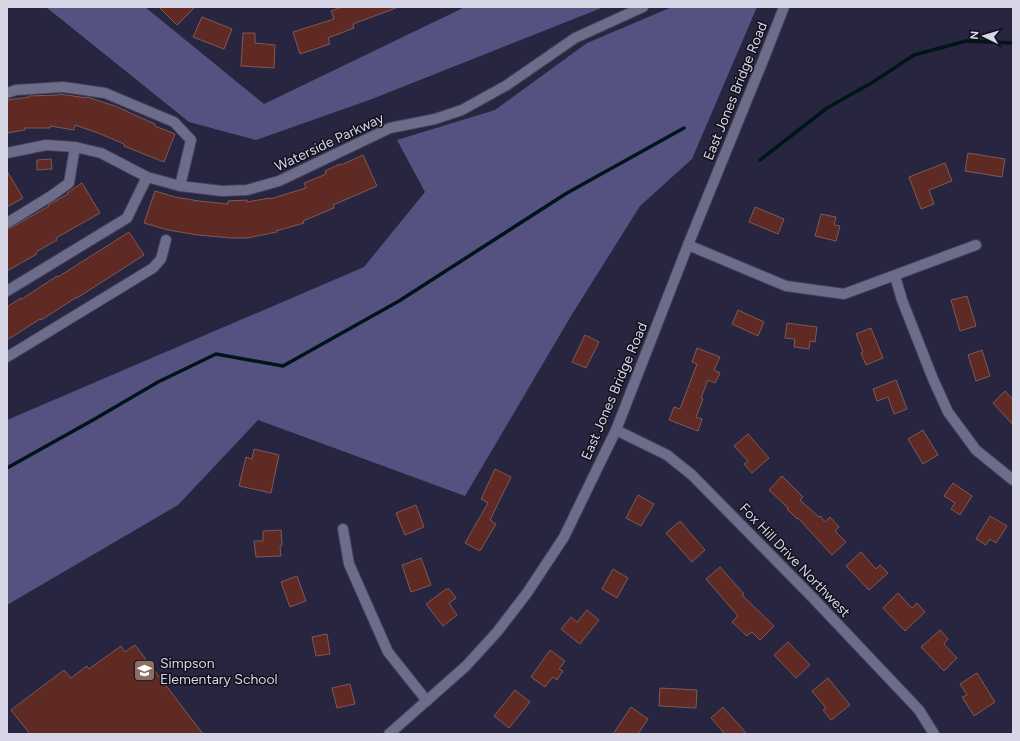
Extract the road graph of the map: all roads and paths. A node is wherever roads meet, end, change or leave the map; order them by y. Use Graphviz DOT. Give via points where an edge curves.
graph roads {
  1 [pos="643,7"];
  2 [pos="784,7"];
  3 [pos="7,92"];
  4 [pos="76,147"];
  5 [pos="7,153"];
  6 [pos="147,176"];
  7 [pos="180,186"];
  8 [pos="7,223"];
  9 [pos="166,240"];
  10 [pos="688,245"];
  11 [pos="976,246"];
  12 [pos="895,276"];
  13 [pos="7,292"];
  14 [pos="7,357"];
  15 [pos="616,430"];
  16 [pos="1013,480"];
  17 [pos="343,529"];
  18 [pos="427,701"];
  19 [pos="389,734"];
  20 [pos="934,734"];
  1 -- 7 [label="street, Waterside Parkway" via="575,38 507,85 462,110 435,119 390,128 279,181 247,190 222,192"];
  2 -- 10 [label="street, East Jones Bridge Road"];
  3 -- 7 [label="street" via="63,87 105,93 174,122 191,140"];
  4 -- 5 [label="street, Waterside Parkway" via="46,145"];
  4 -- 6 [label="street, Waterside Parkway" via="102,153"];
  4 -- 8 [label="street" via="69,183"];
  6 -- 7 [label="street, Waterside Parkway"];
  6 -- 13 [label="street" via="126,218"];
  9 -- 14 [label="street" via="161,259 153,268"];
  10 -- 12 [label="street" via="786,286 844,294"];
  10 -- 15 [label="street, East Jones Bridge Road"];
  11 -- 12 [label="street"];
  12 -- 16 [label="street" via="902,300 948,412 976,450"];
  15 -- 18 [label="street, East Jones Bridge Road" via="564,537 527,593 466,666"];
  15 -- 20 [label="street, Fox Hill Drive Northwest" via="667,455 692,475 919,710"];
  17 -- 18 [label="street" via="349,564 388,652"];
  18 -- 19 [label="street, East Jones Bridge Road"];
}
